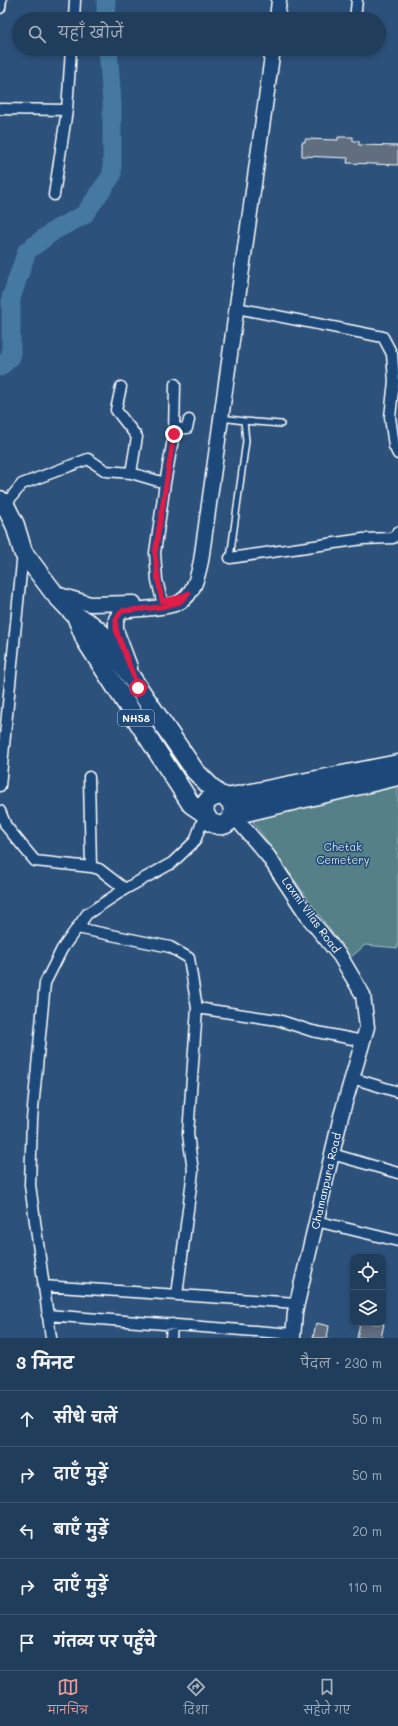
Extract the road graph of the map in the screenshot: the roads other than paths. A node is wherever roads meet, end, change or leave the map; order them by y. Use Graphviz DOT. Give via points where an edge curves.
graph roads {
  1 [pos="1,0"];
  2 [pos="75,0"];
  3 [pos="280,0"];
  4 [pos="357,0"];
  5 [pos="0,8"];
  6 [pos="74,12"];
  7 [pos="278,12"];
  8 [pos="356,12"];
  9 [pos="71,56"];
  10 [pos="272,56"];
  11 [pos="0,109"];
  12 [pos="67,110"];
  13 [pos="54,195"];
  14 [pos="237,308"];
  15 [pos="175,384"];
  16 [pos="120,387"];
  17 [pos="222,418"];
  18 [pos="189,420"];
  19 [pos="244,421"];
  20 [pos="281,424"];
  21 [pos="174,429"];
  22 [pos="398,454"];
  23 [pos="131,473"];
  24 [pos="165,483"];
  25 [pos="3,502"];
  26 [pos="396,536"];
  27 [pos="23,552"];
  28 [pos="230,558"];
  29 [pos="54,593"];
  30 [pos="189,593"];
  31 [pos="162,601"];
  32 [pos="76,616"];
  33 [pos="138,688"];
  34 [pos="398,764"];
  35 [pos="398,776"];
  36 [pos="89,777"];
  37 [pos="0,786"];
  38 [pos="223,797"];
  39 [pos="0,811"];
  40 [pos="204,814"];
  41 [pos="233,815"];
  42 [pos="92,867"];
  43 [pos="125,889"];
  44 [pos="77,928"];
  45 [pos="197,1008"];
  46 [pos="367,1027"];
  47 [pos="363,1041"];
  48 [pos="352,1078"];
  49 [pos="398,1092"];
  50 [pos="332,1154"];
  51 [pos="398,1173"];
  52 [pos="316,1221"];
  53 [pos="398,1241"];
  54 [pos="43,1286"];
  55 [pos="177,1295"];
  56 [pos="297,1303"];
  57 [pos="47,1314"];
  58 [pos="172,1324"];
  59 [pos="293,1336"];
  60 [pos="51,1338"];
  61 [pos="171,1338"];
  1 -- 5 [label="street"];
  2 -- 6 [label="street"];
  3 -- 7 [label="street"];
  4 -- 8 [label="street"];
  9 -- 12 [label="street"];
  10 -- 14 [label="street"];
  11 -- 12 [label="street"];
  12 -- 13 [label="street"];
  14 -- 17 [label="street"];
  14 -- 22 [label="street" via="383,337 392,354 394,381 390,417 394,446"];
  15 -- 21 [label="street"];
  16 -- 23 [label="street" via="116,410 137,437"];
  17 -- 19 [label="lane"];
  17 -- 30 [label="street" via="202,562"];
  18 -- 21 [label="street" via="187,428"];
  19 -- 20 [label="lane"];
  19 -- 28 [label="lane" via="246,441"];
  21 -- 24 [label="street"];
  23 -- 24 [label="street"];
  23 -- 25 [label="street" via="106,471 88,460 22,484"];
  24 -- 31 [label="street" via="155,553"];
  25 -- 27 [label="highway, NH58" via="15,525"];
  26 -- 28 [label="street"];
  27 -- 29 [label="highway, NH58"];
  27 -- 37 [label="street"];
  29 -- 31 [label="street" via="90,604"];
  29 -- 32 [label="highway, NH58"];
  30 -- 31 [label="street"];
  30 -- 33 [label="street" via="180,602 161,607 122,611 116,619 116,630"];
  32 -- 33 [label="highway, NH58" via="101,633"];
  32 -- 40 [label="highway, NH58" via="86,641 191,804"];
  33 -- 38 [label="highway, NH58" via="195,771"];
  34 -- 38 [label="highway"];
  35 -- 41 [label="highway, NH58"];
  36 -- 42 [label="street"];
  38 -- 40 [label="highway" via="213,797 208,801 204,807"];
  38 -- 41 [label="highway, Laxmi Vilas Road / NH58" via="231,802"];
  39 -- 42 [label="street" via="6,826 35,861"];
  40 -- 41 [label="highway, NH58" via="210,822 218,825 227,822"];
  40 -- 43 [label="street" via="196,841 172,863"];
  41 -- 46 [label="street, Laxmi Vilas Road" via="268,856 309,918 340,956 363,995"];
  42 -- 43 [label="street" via="99,869"];
  43 -- 44 [label="street" via="87,914"];
  44 -- 45 [label="street" via="170,947 189,958"];
  44 -- 54 [label="street" via="62,949 45,983 37,1066 30,1185"];
  45 -- 47 [label="street" via="278,1020 312,1031"];
  45 -- 55 [label="street" via="188,1134 193,1171"];
  46 -- 47 [label="street, Chamanpura Road"];
  47 -- 48 [label="street, Chamanpura Road"];
  48 -- 49 [label="street"];
  48 -- 50 [label="street, Chamanpura Road"];
  50 -- 51 [label="street"];
  50 -- 52 [label="street, Chamanpura Road"];
  52 -- 53 [label="street"];
  52 -- 56 [label="street, Chamanpura Road"];
  54 -- 55 [label="street"];
  54 -- 57 [label="street"];
  55 -- 56 [label="street"];
  56 -- 59 [label="street, Chamanpura Road"];
  57 -- 58 [label="street"];
  57 -- 60 [label="street"];
  58 -- 59 [label="street"];
  58 -- 61 [label="street"];
}
